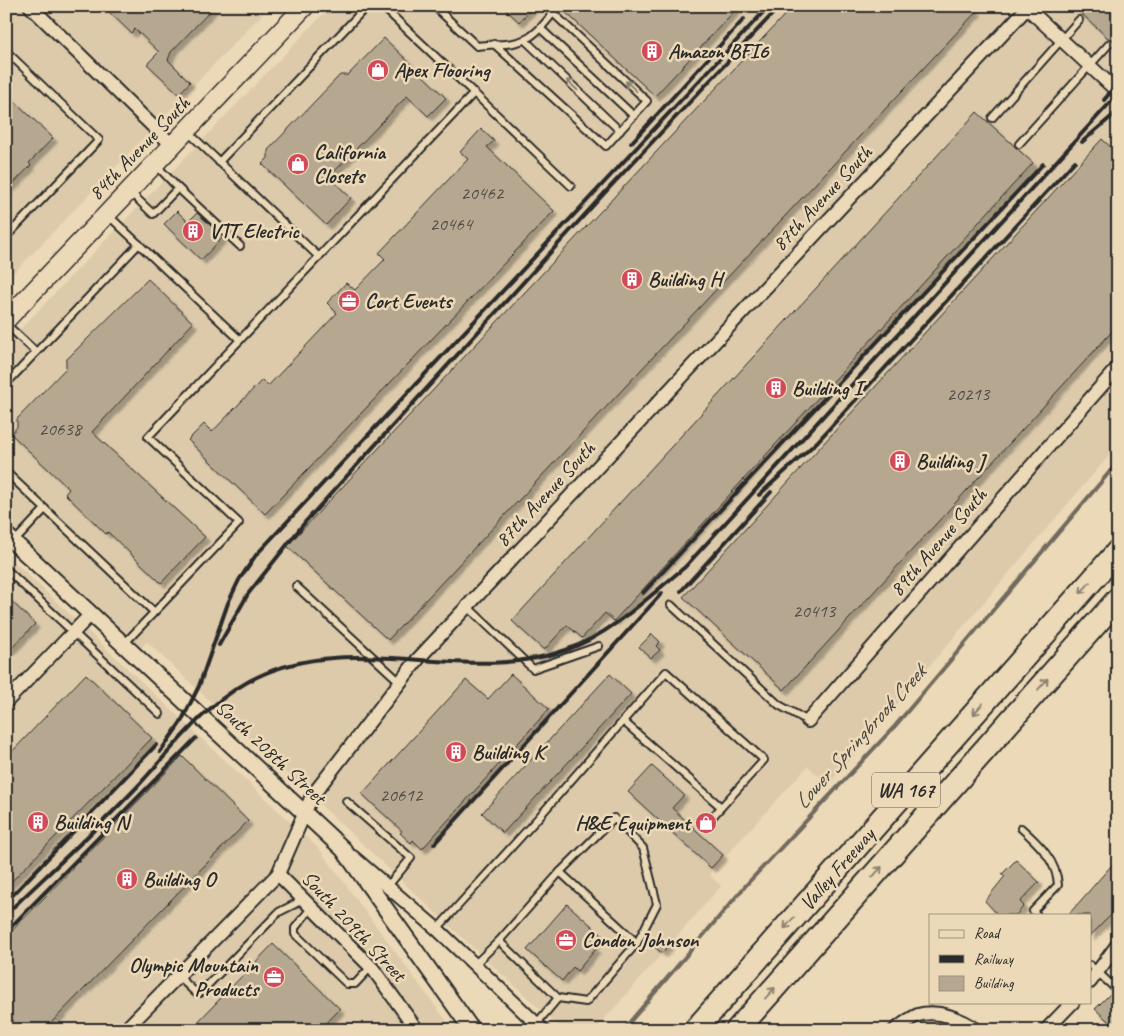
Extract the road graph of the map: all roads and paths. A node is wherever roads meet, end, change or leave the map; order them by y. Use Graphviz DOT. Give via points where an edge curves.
graph roads {
  1 [pos="30,6"];
  2 [pos="305,6"];
  3 [pos="367,6"];
  4 [pos="382,6"];
  5 [pos="434,6"];
  6 [pos="1031,8"];
  7 [pos="1080,20"];
  8 [pos="541,29"];
  9 [pos="1062,40"];
  10 [pos="526,41"];
  11 [pos="494,44"];
  12 [pos="1110,44"];
  13 [pos="6,52"];
  14 [pos="1090,66"];
  15 [pos="1118,92"];
  16 [pos="474,94"];
  17 [pos="634,116"];
  18 [pos="992,118"];
  19 [pos="186,130"];
  20 [pos="620,131"];
  21 [pos="1020,144"];
  22 [pos="172,145"];
  23 [pos="219,162"];
  24 [pos="155,164"];
  25 [pos="571,186"];
  26 [pos="178,188"];
  27 [pos="129,191"];
  28 [pos="107,214"];
  29 [pos="6,238"];
  30 [pos="139,244"];
  31 [pos="240,246"];
  32 [pos="319,257"];
  33 [pos="6,322"];
  34 [pos="240,340"];
  35 [pos="36,352"];
  36 [pos="1118,367"];
  37 [pos="6,384"];
  38 [pos="6,472"];
  39 [pos="45,509"];
  40 [pos="10,538"];
  41 [pos="1118,551"];
  42 [pos="6,569"];
  43 [pos="296,586"];
  44 [pos="1118,599"];
  45 [pos="672,605"];
  46 [pos="467,606"];
  47 [pos="154,612"];
  48 [pos="91,614"];
  49 [pos="74,632"];
  50 [pos="124,644"];
  51 [pos="599,646"];
  52 [pos="400,682"];
  53 [pos="6,702"];
  54 [pos="160,714"];
  55 [pos="623,721"];
  56 [pos="808,721"];
  57 [pos="346,801"];
  58 [pos="721,808"];
  59 [pos="305,813"];
  60 [pos="705,825"];
  61 [pos="1021,828"];
  62 [pos="343,849"];
  63 [pos="560,872"];
  64 [pos="278,874"];
  65 [pos="387,887"];
  66 [pos="302,898"];
  67 [pos="311,908"];
  68 [pos="1036,914"];
  69 [pos="437,929"];
  70 [pos="498,941"];
  71 [pos="637,943"];
  72 [pos="1118,944"];
  73 [pos="474,965"];
  74 [pos="371,967"];
  75 [pos="1093,973"];
  76 [pos="178,976"];
  77 [pos="1118,991"];
  78 [pos="558,998"];
  79 [pos="1071,1004"];
  80 [pos="540,1026"];
  81 [pos="125,1030"];
  82 [pos="417,1030"];
  83 [pos="472,1030"];
  84 [pos="695,1030"];
  85 [pos="737,1030"];
  86 [pos="895,1030"];
  87 [pos="977,1030"];
  88 [pos="1046,1030"];
  1 -- 22 [label="street"];
  2 -- 19 [label="main road, 84th Avenue South"];
  3 -- 23 [label="lane"];
  4 -- 16 [label="lane"];
  5 -- 11 [label="lane" via="477,46"];
  6 -- 9 [label="street"];
  6 -- 46 [label="street, 87th Avenue South"];
  7 -- 9 [label="lane"];
  8 -- 10 [label="lane"];
  8 -- 17 [label="lane"];
  17 -- 8 [label="lane, one-way" via="647,101 553,13"];
  9 -- 14 [label="street"];
  9 -- 18 [label="lane"];
  10 -- 11 [label="lane"];
  20 -- 10 [label="lane, one-way"];
  11 -- 20 [label="lane" via="606,146"];
  12 -- 14 [label="lane"];
  13 -- 29 [label="lane" via="99,140"];
  14 -- 15 [label="street"];
  14 -- 21 [label="lane"];
  16 -- 25 [label="lane"];
  16 -- 32 [label="lane"];
  17 -- 20 [label="lane"];
  19 -- 22 [label="main road, 84th Avenue South"];
  19 -- 23 [label="lane"];
  22 -- 24 [label="main road, 84th Avenue South"];
  23 -- 32 [label="lane"];
  24 -- 26 [label="lane"];
  24 -- 27 [label="main road, 84th Avenue South"];
  26 -- 27 [label="lane" via="153,214"];
  26 -- 31 [label="lane"];
  27 -- 28 [label="main road, 84th Avenue South"];
  28 -- 30 [label="lane"];
  28 -- 33 [label="main road, 84th Avenue South"];
  30 -- 34 [label="lane"];
  30 -- 35 [label="lane"];
  32 -- 34 [label="lane"];
  33 -- 35 [label="lane"];
  34 -- 47 [label="lane" via="148,437 239,523"];
  35 -- 37 [label="lane"];
  36 -- 56 [label="street, 89th Avenue South"];
  38 -- 39 [label="lane"];
  39 -- 40 [label="lane"];
  39 -- 47 [label="lane"];
  40 -- 48 [label="street, South 208th Street"];
  41 -- 84 [label="highway, Valley Freeway / WA 167, one-way"];
  42 -- 49 [label="lane"];
  43 -- 52 [label="lane"];
  85 -- 44 [label="highway, Valley Freeway / WA 167, one-way"];
  45 -- 56 [label="lane" via="779,705"];
  46 -- 51 [label="lane" via="533,669"];
  46 -- 52 [label="street, 87th Avenue South"];
  47 -- 50 [label="lane"];
  48 -- 49 [label="street"];
  48 -- 50 [label="street, South 208th Street"];
  49 -- 53 [label="street"];
  49 -- 54 [label="lane"];
  50 -- 59 [label="street, South 208th Street"];
  52 -- 59 [label="street, 87th Avenue South" via="312,796"];
  55 -- 58 [label="lane"];
  55 -- 58 [label="lane" via="666,672 764,760"];
  55 -- 69 [label="lane"];
  57 -- 65 [label="lane" via="411,858"];
  58 -- 60 [label="lane"];
  59 -- 62 [label="street, South 208th Street"];
  59 -- 64 [label="street, 87th Avenue South"];
  61 -- 68 [label="lane" via="1049,859 1057,877 1058,885 1033,911"];
  62 -- 65 [label="street"];
  62 -- 83 [label="street, South 208th Street"];
  63 -- 70 [label="lane"];
  63 -- 71 [label="lane"];
  63 -- 71 [label="lane" via="614,818 643,848 657,904"];
  64 -- 66 [label="street, South 209th Street"];
  64 -- 76 [label="street, 87th Avenue South"];
  65 -- 69 [label="street"];
  66 -- 67 [label="street, South 209th Street"];
  66 -- 76 [label="lane" via="279,912 200,993"];
  67 -- 74 [label="street, South 209th Street"];
  67 -- 74 [label="lane" via="295,928 295,934 347,984 355,984"];
  69 -- 73 [label="street"];
  70 -- 73 [label="lane"];
  70 -- 78 [label="lane"];
  71 -- 78 [label="lane" via="586,1002"];
  72 -- 75 [label="street"];
  73 -- 80 [label="street"];
  74 -- 82 [label="street, South 209th Street"];
  75 -- 77 [label="lane"];
  76 -- 81 [label="street, 87th Avenue South"];
  78 -- 80 [label="lane"];
  79 -- 88 [label="street"];
  86 -- 87 [label="street" via="918,1015 932,1014 950,1016"];
}
